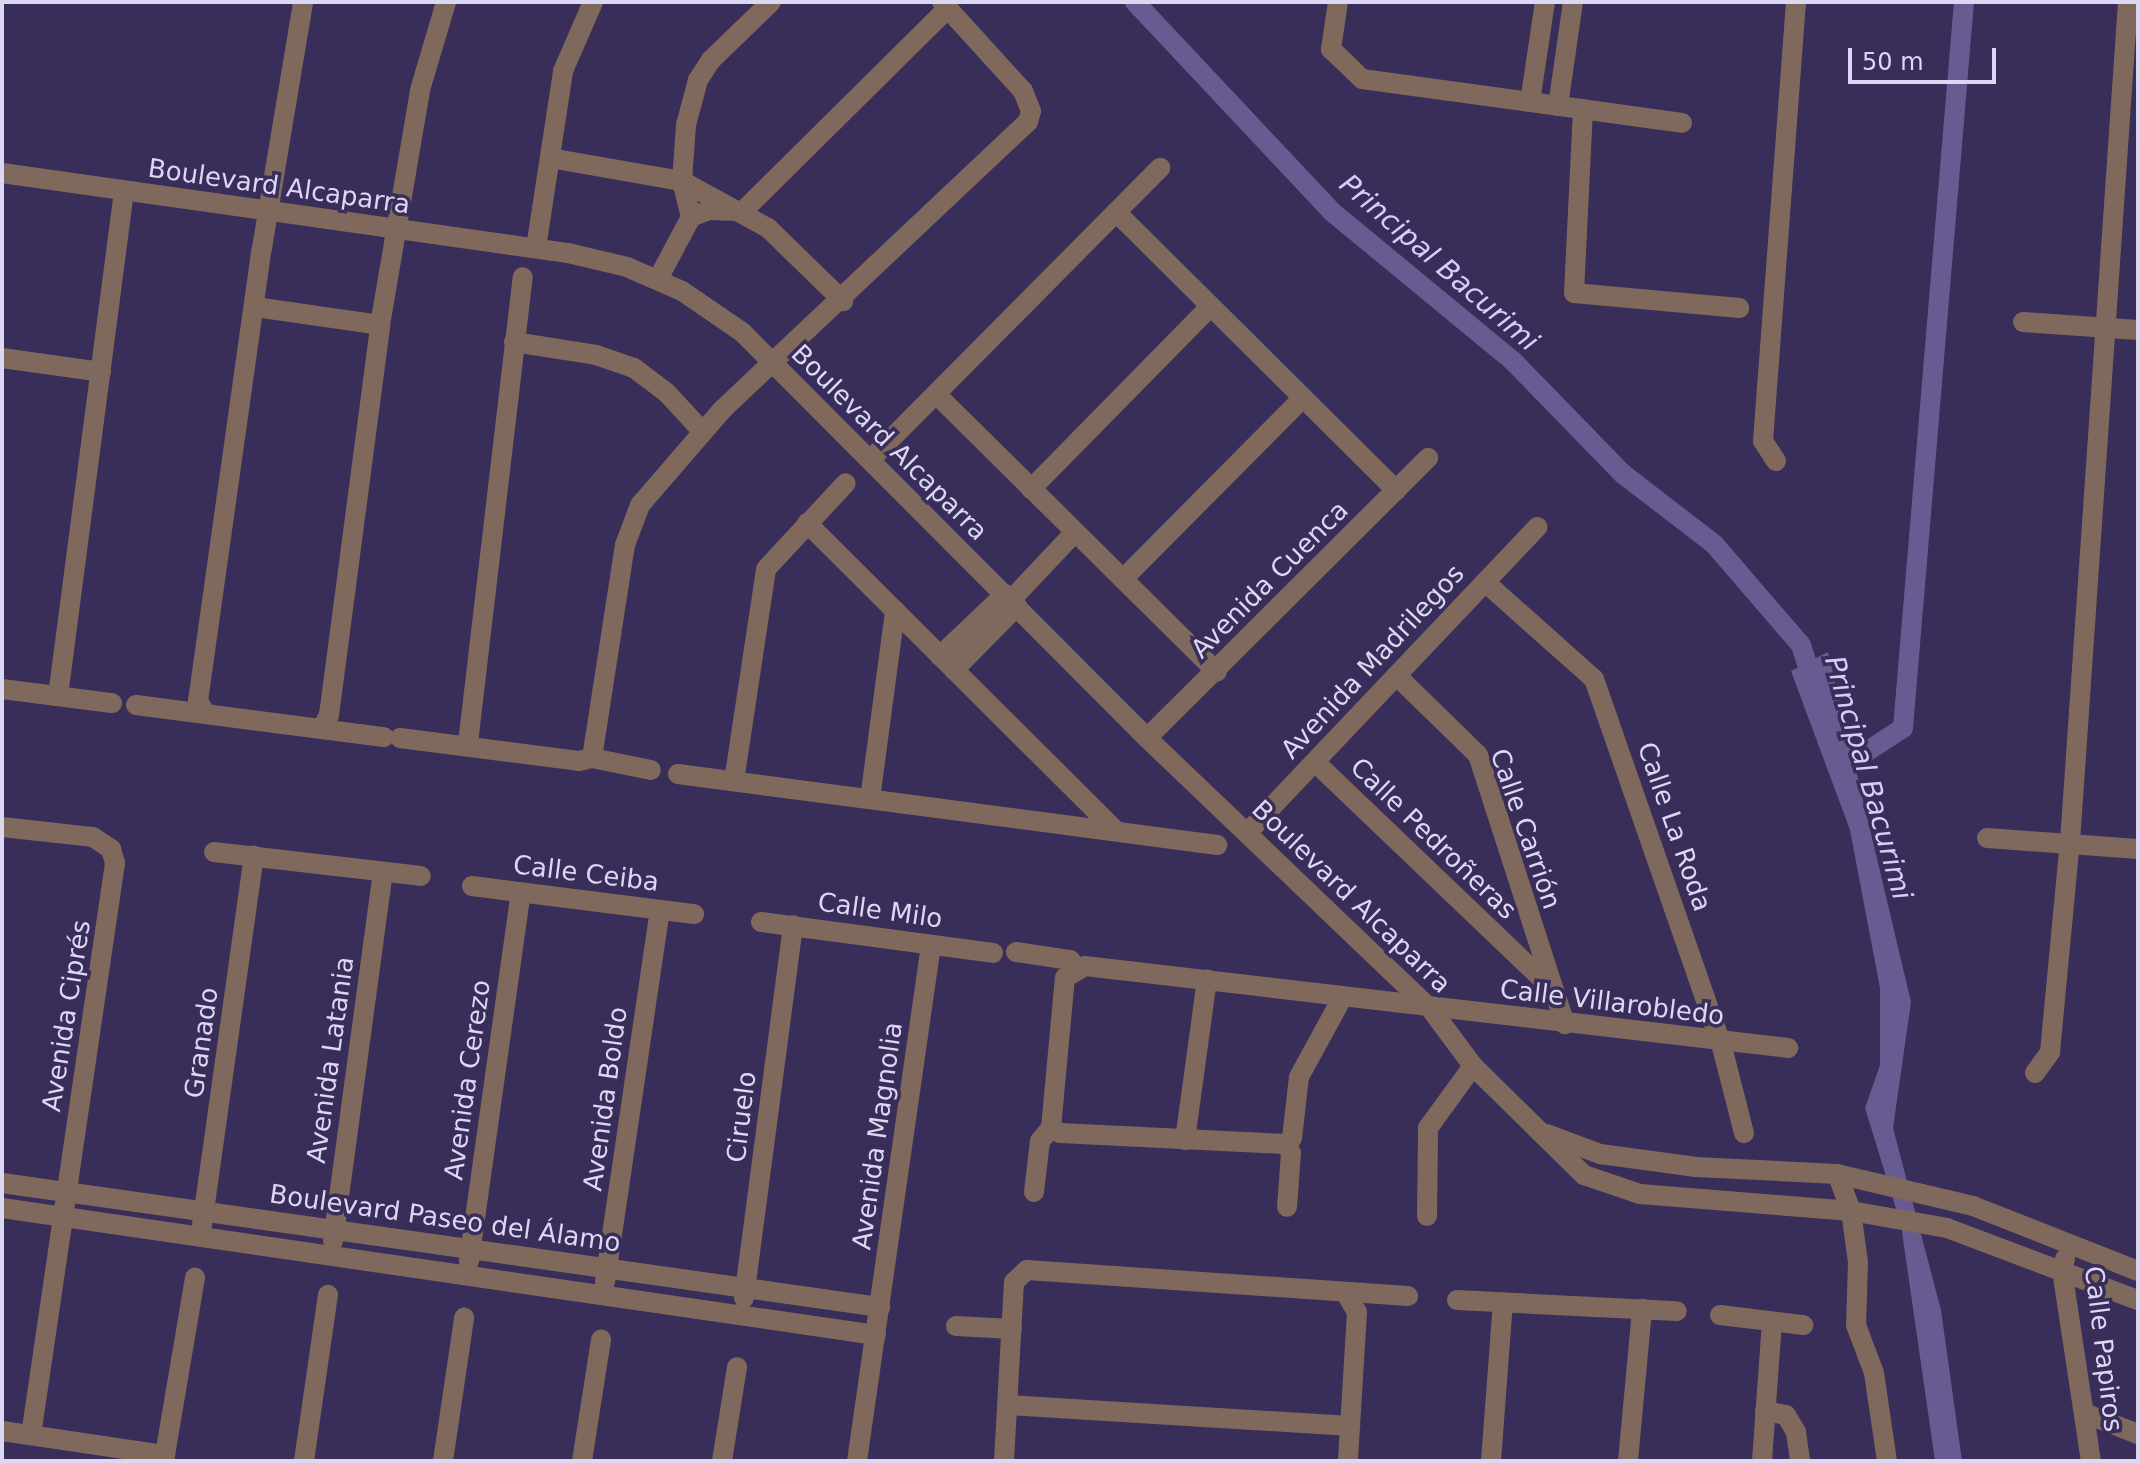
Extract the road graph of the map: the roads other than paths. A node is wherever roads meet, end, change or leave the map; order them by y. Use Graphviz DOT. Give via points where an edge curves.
graph roads {
  1 [pos="303,2"];
  2 [pos="446,2"];
  3 [pos="593,2"];
  4 [pos="771,2"];
  5 [pos="1338,2"];
  6 [pos="1545,2"];
  7 [pos="1573,2"];
  8 [pos="1796,2"];
  9 [pos="2128,2"];
  10 [pos="945,5"];
  11 [pos="1530,102"];
  12 [pos="1558,106"];
  13 [pos="1583,109"];
  14 [pos="1682,123"];
  15 [pos="550,158"];
  16 [pos="1160,168"];
  17 [pos="2,173"];
  18 [pos="682,181"];
  19 [pos="124,191"];
  20 [pos="743,211"];
  21 [pos="1116,212"];
  22 [pos="269,213"];
  23 [pos="691,217"];
  24 [pos="398,231"];
  25 [pos="536,248"];
  26 [pos="523,277"];
  27 [pos="658,279"];
  28 [pos="843,301"];
  29 [pos="255,307"];
  30 [pos="1210,307"];
  31 [pos="1739,308"];
  32 [pos="2023,322"];
  33 [pos="380,325"];
  34 [pos="2106,327"];
  35 [pos="2138,330"];
  36 [pos="514,342"];
  37 [pos="2,358"];
  38 [pos="774,366"];
  39 [pos="101,372"];
  40 [pos="936,394"];
  41 [pos="1303,398"];
  42 [pos="703,432"];
  43 [pos="1428,458"];
  44 [pos="870,460"];
  45 [pos="1776,461"];
  46 [pos="846,483"];
  47 [pos="1031,489"];
  48 [pos="1396,490"];
  49 [pos="807,523"];
  50 [pos="1537,527"];
  51 [pos="1075,532"];
  52 [pos="1123,579"];
  53 [pos="1485,582"];
  54 [pos="1011,600"];
  55 [pos="895,611"];
  56 [pos="947,663"];
  57 [pos="1217,672"];
  58 [pos="1397,676"];
  59 [pos="2,689"];
  60 [pos="58,696"];
  61 [pos="112,703"];
  62 [pos="136,705"];
  63 [pos="204,711"];
  64 [pos="322,728"];
  65 [pos="1147,738"];
  66 [pos="468,743"];
  67 [pos="592,758"];
  68 [pos="1315,762"];
  69 [pos="651,770"];
  70 [pos="678,774"];
  71 [pos="734,781"];
  72 [pos="870,799"];
  73 [pos="2,827"];
  74 [pos="1116,831"];
  75 [pos="1247,833"];
  76 [pos="1987,838"];
  77 [pos="2070,842"];
  78 [pos="1217,845"];
  79 [pos="2138,849"];
  80 [pos="214,852"];
  81 [pos="254,856"];
  82 [pos="383,872"];
  83 [pos="421,876"];
  84 [pos="472,886"];
  85 [pos="521,893"];
  86 [pos="660,910"];
  87 [pos="694,914"];
  88 [pos="761,922"];
  89 [pos="793,925"];
  90 [pos="931,945"];
  91 [pos="1016,952"];
  92 [pos="993,953"];
  93 [pos="1077,968"];
  94 [pos="1207,980"];
  95 [pos="1551,987"];
  96 [pos="1342,998"];
  97 [pos="1430,1008"];
  98 [pos="1565,1024"];
  99 [pos="1721,1043"];
  100 [pos="1788,1048"];
  101 [pos="1473,1066"];
  102 [pos="2035,1073"];
  103 [pos="1051,1128"];
  104 [pos="1540,1131"];
  105 [pos="1744,1133"];
  106 [pos="1185,1140"];
  107 [pos="1286,1144"];
  108 [pos="1847,1177"];
  109 [pos="2,1183"];
  110 [pos="67,1192"];
  111 [pos="1034,1192"];
  112 [pos="1287,1207"];
  113 [pos="2,1208"];
  114 [pos="204,1211"];
  115 [pos="1859,1212"];
  116 [pos="1427,1216"];
  117 [pos="63,1217"];
  118 [pos="334,1230"];
  119 [pos="201,1237"];
  120 [pos="2069,1244"];
  121 [pos="470,1249"];
  122 [pos="331,1256"];
  123 [pos="607,1268"];
  124 [pos="2062,1270"];
  125 [pos="2138,1271"];
  126 [pos="467,1276"];
  127 [pos="195,1278"];
  128 [pos="746,1288"];
  129 [pos="328,1295"];
  130 [pos="603,1295"];
  131 [pos="1347,1295"];
  132 [pos="1408,1296"];
  133 [pos="1457,1300"];
  134 [pos="2138,1300"];
  135 [pos="1503,1302"];
  136 [pos="880,1307"];
  137 [pos="1642,1309"];
  138 [pos="1677,1311"];
  139 [pos="1720,1315"];
  140 [pos="742,1316"];
  141 [pos="464,1318"];
  142 [pos="1772,1321"];
  143 [pos="1803,1325"];
  144 [pos="956,1326"];
  145 [pos="1012,1329"];
  146 [pos="876,1335"];
  147 [pos="601,1339"];
  148 [pos="737,1367"];
  149 [pos="1008,1405"];
  150 [pos="1765,1411"];
  151 [pos="2084,1413"];
  152 [pos="1350,1426"];
  153 [pos="2,1431"];
  154 [pos="2138,1434"];
  155 [pos="31,1435"];
  156 [pos="165,1458"];
  157 [pos="304,1461"];
  158 [pos="443,1461"];
  159 [pos="582,1461"];
  160 [pos="722,1461"];
  161 [pos="857,1461"];
  162 [pos="1004,1461"];
  163 [pos="1348,1461"];
  164 [pos="1491,1461"];
  165 [pos="1628,1461"];
  166 [pos="1762,1461"];
  167 [pos="1800,1461"];
  168 [pos="1887,1461"];
  169 [pos="2091,1461"];
  1 -- 22 [label="street"];
  2 -- 24 [label="street" via="420,90"];
  3 -- 15 [label="street" via="563,71"];
  4 -- 18 [label="street" via="711,60 698,80 686,125"];
  5 -- 11 [label="street" via="1331,49 1362,79"];
  6 -- 11 [label="street"];
  7 -- 12 [label="street"];
  8 -- 45 [label="street" via="1763,441"];
  9 -- 34 [label="street"];
  10 -- 20 [label="street"];
  10 -- 28 [label="street" via="1023,91 1031,111 1028,122"];
  11 -- 12 [label="street"];
  12 -- 13 [label="street"];
  13 -- 14 [label="street"];
  13 -- 31 [label="street" via="1574,293"];
  15 -- 18 [label="street"];
  15 -- 25 [label="street"];
  16 -- 21 [label="street"];
  17 -- 19 [label="street, Boulevard Alcaparra"];
  18 -- 20 [label="street"];
  18 -- 23 [label="street"];
  19 -- 22 [label="street, Boulevard Alcaparra"];
  19 -- 39 [label="street"];
  20 -- 23 [label="street" via="709,210"];
  20 -- 28 [label="street" via="768,228"];
  21 -- 30 [label="street"];
  21 -- 40 [label="street"];
  22 -- 24 [label="street, Boulevard Alcaparra"];
  22 -- 29 [label="street"];
  23 -- 27 [label="street"];
  24 -- 25 [label="street, Boulevard Alcaparra"];
  24 -- 33 [label="street"];
  25 -- 27 [label="street, Boulevard Alcaparra" via="598,258"];
  26 -- 36 [label="street"];
  27 -- 38 [label="street, Boulevard Alcaparra" via="714,309"];
  28 -- 38 [label="street"];
  29 -- 33 [label="street"];
  29 -- 63 [label="street" via="198,701"];
  30 -- 41 [label="street"];
  30 -- 47 [label="street"];
  32 -- 34 [label="street"];
  33 -- 64 [label="street" via="329,715"];
  34 -- 35 [label="street"];
  34 -- 77 [label="street"];
  36 -- 42 [label="street" via="596,355 634,368 667,393"];
  36 -- 66 [label="street"];
  37 -- 39 [label="street"];
  38 -- 42 [label="street"];
  38 -- 44 [label="street, Boulevard Alcaparra"];
  39 -- 60 [label="street"];
  40 -- 44 [label="street"];
  40 -- 47 [label="street"];
  41 -- 48 [label="street"];
  41 -- 52 [label="street"];
  42 -- 67 [label="street" via="640,505 629,529"];
  43 -- 48 [label="street, Avenida Cuenca"];
  44 -- 54 [label="street, Boulevard Alcaparra"];
  46 -- 49 [label="street"];
  47 -- 51 [label="street"];
  48 -- 57 [label="street, Avenida Cuenca"];
  49 -- 55 [label="street"];
  49 -- 71 [label="street" via="766,569"];
  50 -- 53 [label="street, Avenida Madrilegos"];
  51 -- 52 [label="street"];
  51 -- 54 [label="street"];
  52 -- 57 [label="street"];
  53 -- 58 [label="street, Avenida Madrilegos"];
  53 -- 99 [label="street, Calle La Roda" via="1594,679"];
  54 -- 56 [label="street"];
  54 -- 65 [label="street, Boulevard Alcaparra"];
  55 -- 56 [label="street"];
  55 -- 72 [label="street"];
  56 -- 74 [label="street"];
  57 -- 65 [label="street, Avenida Cuenca"];
  58 -- 68 [label="street, Avenida Madrilegos"];
  58 -- 95 [label="street, Calle Carrión" via="1478,755"];
  59 -- 60 [label="street"];
  60 -- 61 [label="street"];
  62 -- 63 [label="street"];
  63 -- 64 [label="street"];
  64 -- 66 [label="street"];
  65 -- 75 [label="street, Boulevard Alcaparra"];
  66 -- 67 [label="street" via="579,761"];
  67 -- 69 [label="street"];
  68 -- 75 [label="street, Avenida Madrilegos"];
  68 -- 95 [label="street, Calle Pedroñeras"];
  70 -- 71 [label="street"];
  71 -- 72 [label="street"];
  72 -- 74 [label="street"];
  73 -- 110 [label="street, Avenida Ciprés" via="93,837 111,849 115,872"];
  74 -- 78 [label="street"];
  75 -- 97 [label="street, Boulevard Alcaparra"];
  76 -- 77 [label="street"];
  77 -- 79 [label="street"];
  77 -- 102 [label="street" via="2050,1052"];
  80 -- 81 [label="street"];
  81 -- 82 [label="street"];
  81 -- 114 [label="street, Granado"];
  82 -- 83 [label="street"];
  82 -- 118 [label="street, Avenida Latania"];
  84 -- 85 [label="street, Calle Ceiba"];
  85 -- 86 [label="street, Calle Ceiba"];
  85 -- 121 [label="street, Avenida Cerezo"];
  86 -- 87 [label="street, Calle Ceiba"];
  86 -- 123 [label="street, Avenida Boldo"];
  88 -- 89 [label="street, Calle Milo"];
  89 -- 90 [label="street, Calle Milo"];
  89 -- 128 [label="street, Ciruelo"];
  90 -- 92 [label="street, Calle Milo"];
  90 -- 136 [label="street, Avenida Magnolia"];
  91 -- 93 [label="street, Calle Villarobledo" via="1070,960"];
  93 -- 94 [label="street, Calle Villarobledo" via="1099,965"];
  93 -- 103 [label="street" via="1065,978"];
  94 -- 96 [label="street, Calle Villarobledo"];
  94 -- 106 [label="street"];
  95 -- 98 [label="street, Calle Carrión"];
  96 -- 97 [label="street, Calle Villarobledo"];
  96 -- 107 [label="street" via="1299,1077 1292,1138"];
  97 -- 98 [label="street, Calle Villarobledo"];
  97 -- 101 [label="street, Boulevard Alcaparra"];
  98 -- 99 [label="street, Calle Villarobledo"];
  99 -- 100 [label="street, Calle Villarobledo"];
  99 -- 105 [label="street, Calle La Roda"];
  101 -- 104 [label="street, Boulevard Alcaparra"];
  101 -- 116 [label="street" via="1428,1128"];
  103 -- 106 [label="street" via="1060,1133"];
  103 -- 111 [label="street" via="1040,1141"];
  104 -- 108 [label="street, Boulevard Alcaparra" via="1600,1154 1696,1167"];
  104 -- 115 [label="street, Boulevard Alcaparra" via="1572,1166 1616,1189"];
  106 -- 107 [label="street"];
  107 -- 112 [label="street" via="1291,1153"];
  108 -- 115 [label="street"];
  108 -- 120 [label="street, Boulevard Alcaparra" via="1973,1206"];
  109 -- 110 [label="street, Boulevard Paseo del Álamo"];
  110 -- 114 [label="street, Boulevard Paseo del Álamo"];
  110 -- 117 [label="street, Avenida Ciprés"];
  113 -- 117 [label="street, Boulevard Paseo del Álamo"];
  114 -- 118 [label="street, Boulevard Paseo del Álamo"];
  114 -- 119 [label="street, Granado"];
  115 -- 124 [label="street, Boulevard Alcaparra" via="1947,1228"];
  115 -- 168 [label="street" via="1856,1325 1874,1373"];
  117 -- 119 [label="street, Boulevard Paseo del Álamo"];
  117 -- 155 [label="street, Avenida Ciprés"];
  118 -- 121 [label="street, Boulevard Paseo del Álamo"];
  118 -- 122 [label="street, Avenida Latania"];
  119 -- 122 [label="street, Boulevard Paseo del Álamo"];
  120 -- 124 [label="street, Calle Papiros"];
  120 -- 125 [label="street, Boulevard Alcaparra"];
  121 -- 123 [label="street, Boulevard Paseo del Álamo"];
  121 -- 126 [label="street, Avenida Cerezo"];
  122 -- 126 [label="street, Boulevard Paseo del Álamo"];
  123 -- 128 [label="street, Boulevard Paseo del Álamo"];
  123 -- 130 [label="street, Avenida Boldo"];
  124 -- 134 [label="street, Boulevard Alcaparra"];
  124 -- 151 [label="street, Calle Papiros"];
  126 -- 130 [label="street, Boulevard Paseo del Álamo"];
  127 -- 156 [label="street"];
  128 -- 136 [label="street, Boulevard Paseo del Álamo"];
  128 -- 140 [label="street, Ciruelo"];
  129 -- 157 [label="street"];
  130 -- 140 [label="street, Boulevard Paseo del Álamo"];
  131 -- 132 [label="street"];
  131 -- 145 [label="street" via="1027,1270 1014,1282"];
  131 -- 152 [label="street" via="1357,1312"];
  133 -- 135 [label="street"];
  135 -- 137 [label="street"];
  135 -- 164 [label="street"];
  136 -- 146 [label="street, Avenida Magnolia"];
  137 -- 138 [label="street"];
  137 -- 165 [label="street"];
  139 -- 142 [label="street"];
  140 -- 146 [label="street, Boulevard Paseo del Álamo"];
  141 -- 158 [label="street"];
  142 -- 143 [label="street"];
  142 -- 150 [label="street"];
  144 -- 145 [label="street"];
  145 -- 149 [label="street"];
  146 -- 161 [label="street, Avenida Magnolia"];
  147 -- 159 [label="street"];
  148 -- 160 [label="street"];
  149 -- 152 [label="street"];
  149 -- 162 [label="street"];
  150 -- 166 [label="street"];
  150 -- 167 [label="street" via="1786,1415 1796,1432"];
  151 -- 154 [label="street"];
  151 -- 169 [label="street, Calle Papiros"];
  152 -- 163 [label="street"];
  153 -- 155 [label="street"];
  155 -- 156 [label="street"];
}
